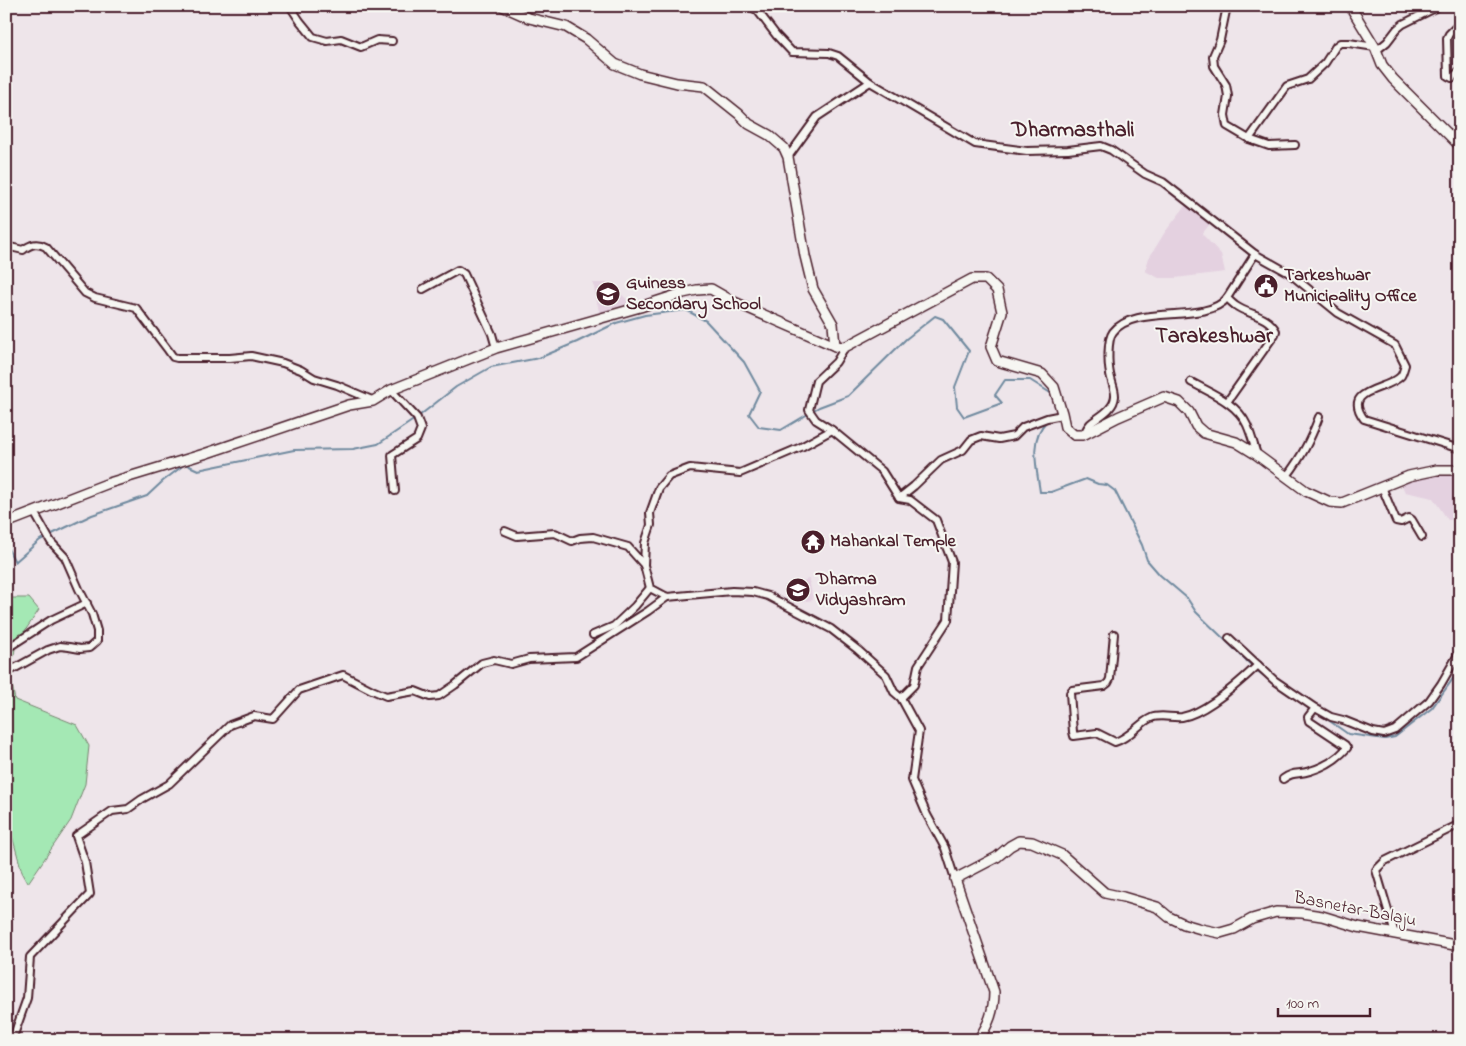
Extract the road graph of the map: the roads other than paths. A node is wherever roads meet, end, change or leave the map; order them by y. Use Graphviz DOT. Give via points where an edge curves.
graph roads {
  1 [pos="290,6"];
  2 [pos="502,6"];
  3 [pos="749,6"];
  4 [pos="1227,6"];
  5 [pos="1350,6"];
  6 [pos="1439,6"];
  7 [pos="1460,23"];
  8 [pos="392,41"];
  9 [pos="1376,49"];
  10 [pos="1460,70"];
  11 [pos="870,82"];
  12 [pos="1250,139"];
  13 [pos="1295,145"];
  14 [pos="1460,146"];
  15 [pos="788,156"];
  16 [pos="6,246"];
  17 [pos="1255,254"];
  18 [pos="423,289"];
  19 [pos="1228,298"];
  20 [pos="835,346"];
  21 [pos="845,347"];
  22 [pos="496,348"];
  23 [pos="1191,382"];
  24 [pos="391,390"];
  25 [pos="373,401"];
  26 [pos="1227,402"];
  27 [pos="1060,414"];
  28 [pos="1319,416"];
  29 [pos="832,430"];
  30 [pos="1083,435"];
  31 [pos="1460,448"];
  32 [pos="1258,455"];
  33 [pos="1460,470"];
  34 [pos="1287,476"];
  35 [pos="1382,486"];
  36 [pos="395,491"];
  37 [pos="898,498"];
  38 [pos="34,512"];
  39 [pos="6,523"];
  40 [pos="505,531"];
  41 [pos="1422,537"];
  42 [pos="644,565"];
  43 [pos="650,588"];
  44 [pos="667,596"];
  45 [pos="87,603"];
  46 [pos="1114,634"];
  47 [pos="593,635"];
  48 [pos="1229,638"];
  49 [pos="6,650"];
  50 [pos="1460,651"];
  51 [pos="1258,666"];
  52 [pos="6,673"];
  53 [pos="901,698"];
  54 [pos="1315,708"];
  55 [pos="1283,778"];
  56 [pos="1460,824"];
  57 [pos="955,879"];
  58 [pos="1395,934"];
  59 [pos="1460,946"];
  60 [pos="9,1040"];
  61 [pos="978,1040"];
  1 -- 8 [label="street" via="313,37 327,41 341,39 361,47 378,40"];
  2 -- 15 [label="street" via="529,18 566,27 615,64 640,74 704,86 749,124 769,135"];
  3 -- 11 [label="street" via="757,10 792,52 838,56"];
  4 -- 12 [label="street" via="1213,56 1214,66 1226,85 1227,126"];
  5 -- 9 [label="street"];
  6 -- 9 [label="street" via="1403,24"];
  7 -- 10 [label="street" via="1447,38 1448,76 1452,78"];
  9 -- 12 [label="street" via="1340,43 1308,79 1287,86"];
  9 -- 14 [label="street" via="1382,65 1393,79"];
  11 -- 15 [label="street" via="817,118"];
  11 -- 17 [label="street" via="975,144 1027,151 1101,146 1111,150 1145,174 1163,182"];
  12 -- 13 [label="street" via="1269,146"];
  15 -- 20 [label="street" via="813,289 834,324"];
  16 -- 25 [label="street" via="23,250 35,243 46,247 85,293 136,308 177,358 251,356 283,363"];
  17 -- 19 [label="street"];
  17 -- 31 [label="street" via="1289,273 1338,313 1395,345 1405,365 1402,375 1362,395 1358,402 1364,419"];
  18 -- 22 [label="street" via="458,270 464,274"];
  19 -- 26 [label="street" via="1234,305 1262,317 1276,331"];
  19 -- 30 [label="street" via="1216,307 1133,319 1121,324 1112,334 1109,345 1115,396 1113,405 1088,426"];
  20 -- 21 [label="street"];
  20 -- 22 [label="street" via="711,290 704,290 682,293"];
  21 -- 27 [label="street" via="972,278 986,278 997,290 1002,312 991,347 997,361 1042,374 1054,387"];
  21 -- 29 [label="street" via="836,362 816,381 809,410 816,420"];
  22 -- 24 [label="street"];
  23 -- 26 [label="street"];
  24 -- 25 [label="street"];
  24 -- 36 [label="street" via="417,418 421,429 417,439 392,454"];
  25 -- 38 [label="street" via="340,408 109,483"];
  26 -- 32 [label="street" via="1247,424"];
  27 -- 30 [label="street" via="1065,427 1074,435"];
  27 -- 37 [label="street" via="1023,427 1014,436 999,439 981,436 971,440 963,450 941,460"];
  28 -- 34 [label="street" via="1312,437"];
  29 -- 37 [label="street" via="882,471"];
  29 -- 42 [label="street" via="740,473 690,468 669,476 659,488 650,512 652,524 645,544"];
  30 -- 32 [label="street" via="1164,397 1179,402 1204,433 1236,442"];
  32 -- 34 [label="street"];
  33 -- 35 [label="street" via="1437,470"];
  34 -- 35 [label="street" via="1330,502 1342,503"];
  35 -- 41 [label="street" via="1396,521 1409,518"];
  37 -- 53 [label="street" via="910,500 936,520 952,562 948,620 918,666 914,686"];
  38 -- 39 [label="street"];
  38 -- 45 [label="street" via="51,542 65,556"];
  40 -- 42 [label="street" via="518,536 555,533 572,541 593,537 628,547"];
  42 -- 43 [label="street"];
  43 -- 44 [label="street"];
  43 -- 47 [label="street" via="614,626"];
  44 -- 53 [label="street" via="732,591 768,596 831,629 886,676"];
  44 -- 60 [label="street" via="576,657 529,659 511,664 494,660 482,663 439,696 430,697 415,691 386,696 343,675 299,690 273,719 254,716 230,725 169,784 128,809 112,811 76,836 85,862 90,894 30,957 27,998"];
  45 -- 49 [label="street" via="51,620"];
  45 -- 52 [label="street" via="97,630 97,641 88,648 60,646 48,650"];
  46 -- 51 [label="street" via="1108,683 1070,693 1074,736 1097,732 1115,742 1150,718 1183,717 1204,708"];
  48 -- 51 [label="street"];
  50 -- 54 [label="street" via="1429,701 1390,733 1373,732"];
  51 -- 54 [label="street"];
  53 -- 57 [label="street" via="919,731 912,780 945,848"];
  54 -- 55 [label="street" via="1308,719 1347,748 1336,759 1309,772 1291,773"];
  56 -- 58 [label="street" via="1385,861 1376,870"];
  57 -- 58 [label="street, Basnetar-Balaju" via="997,857 1019,841 1032,842 1062,855 1105,893 1157,907 1169,917 1201,929 1220,933 1276,912 1322,916"];
  57 -- 61 [label="street" via="994,992 994,1005 986,1029"];
  58 -- 59 [label="street, Basnetar-Balaju"];
}
